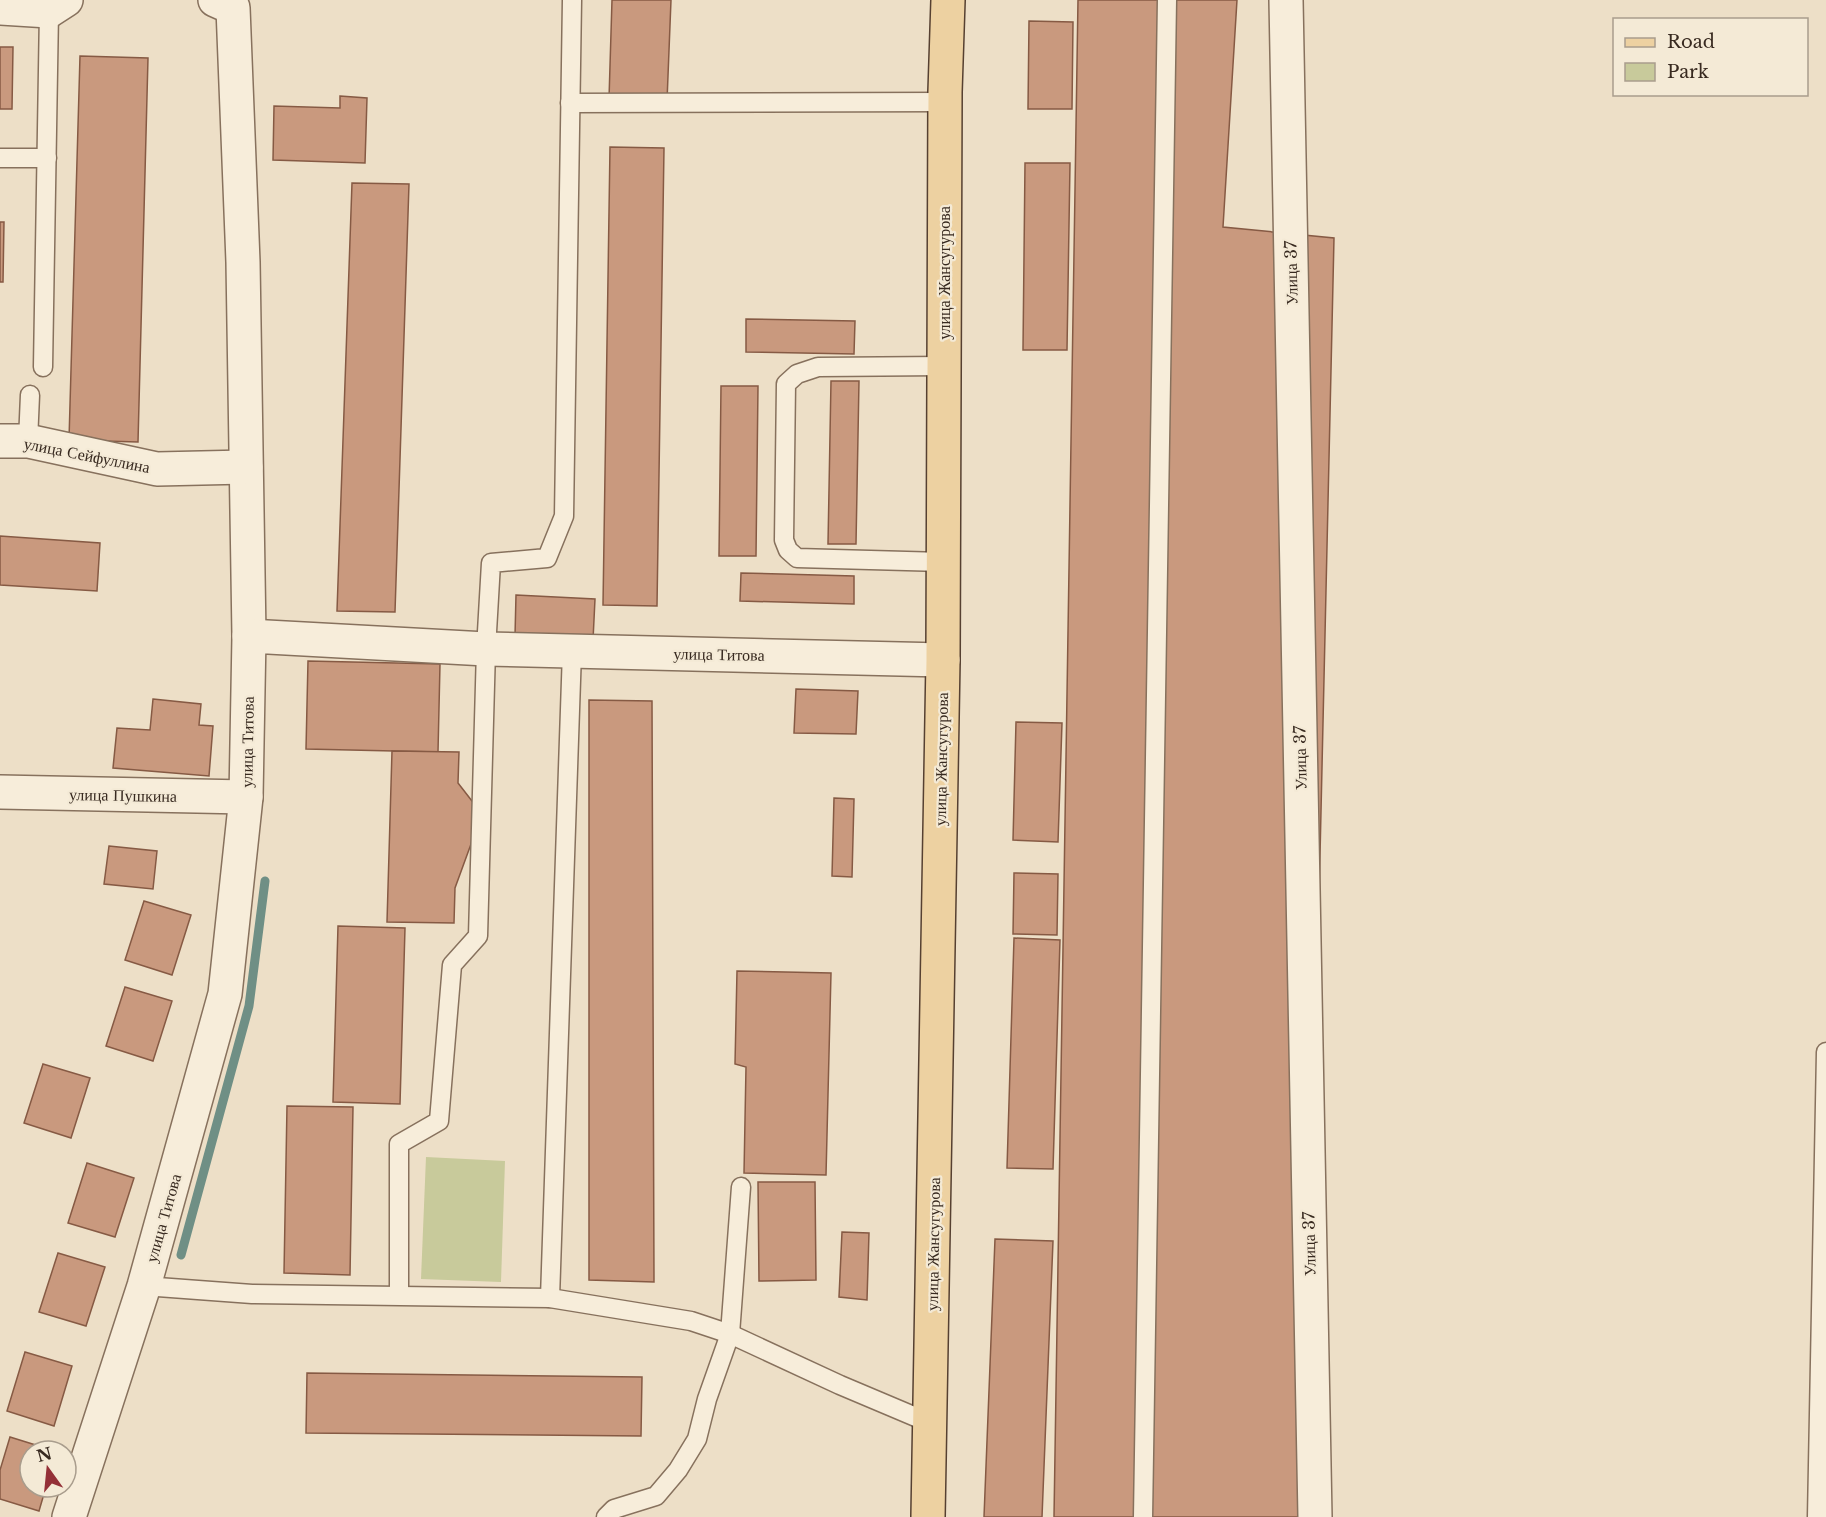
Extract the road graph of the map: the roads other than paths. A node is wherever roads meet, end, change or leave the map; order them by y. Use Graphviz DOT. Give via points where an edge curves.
graph roads {
  1 [pos="215,0"];
  2 [pos="572,0"];
  3 [pos="948,0"];
  4 [pos="1167,0"];
  5 [pos="1286,0"];
  6 [pos="58,6"];
  7 [pos="0,8"];
  8 [pos="945,102"];
  9 [pos="570,103"];
  10 [pos="0,158"];
  11 [pos="47,158"];
  12 [pos="944,366"];
  13 [pos="43,367"];
  14 [pos="30,395"];
  15 [pos="14,441"];
  16 [pos="246,467"];
  17 [pos="943,562"];
  18 [pos="249,636"];
  19 [pos="486,649"];
  20 [pos="572,651"];
  21 [pos="943,660"];
  22 [pos="0,792"];
  23 [pos="246,797"];
  24 [pos="1826,1053"];
  25 [pos="741,1187"];
  26 [pos="144,1286"];
  27 [pos="399,1295"];
  28 [pos="550,1298"];
  29 [pos="1824,1300"];
  30 [pos="730,1334"];
  31 [pos="930,1423"];
  32 [pos="69,1517"];
  33 [pos="606,1517"];
  34 [pos="928,1517"];
  35 [pos="1143,1517"];
  36 [pos="1315,1517"];
  37 [pos="1817,1517"];
  1 -- 16 [label="street" via="233,8"];
  2 -- 9 [label="lane"];
  3 -- 8 [label="main road, улица Жансугурова"];
  4 -- 35 [label="lane"];
  5 -- 36 [label="street, Улица 37"];
  6 -- 7 [label="street"];
  6 -- 11 [label="lane"];
  8 -- 9 [label="lane"];
  8 -- 12 [label="main road, улица Жансугурова"];
  9 -- 19 [label="lane" via="564,516 547,558 491,562"];
  10 -- 11 [label="lane"];
  11 -- 13 [label="lane"];
  12 -- 17 [label="main road, улица Жансугурова"];
  12 -- 17 [label="lane" via="819,367 797,374 786,384 784,540 797,558"];
  14 -- 15 [label="lane"];
  15 -- 16 [label="street, улица Сейфуллина" via="157,469"];
  16 -- 18 [label="street"];
  17 -- 21 [label="main road, улица Жансугурова"];
  18 -- 19 [label="street, улица Титова"];
  18 -- 23 [label="street, улица Титова"];
  19 -- 20 [label="street, улица Титова"];
  19 -- 27 [label="lane" via="477,936 452,965 439,1121 399,1144"];
  20 -- 21 [label="street, улица Титова"];
  20 -- 28 [label="lane"];
  21 -- 31 [label="main road, улица Жансугурова"];
  22 -- 23 [label="street, улица Пушкина"];
  23 -- 26 [label="street, улица Титова" via="225,994"];
  24 -- 29 [label="lane"];
  25 -- 30 [label="lane"];
  26 -- 27 [label="lane" via="252,1294"];
  26 -- 32 [label="street, улица Титова"];
  27 -- 28 [label="lane"];
  28 -- 30 [label="lane" via="691,1321"];
  29 -- 37 [label="lane"];
  30 -- 31 [label="lane"];
  30 -- 33 [label="lane" via="697,1439 678,1470 656,1496 614,1509"];
  31 -- 34 [label="main road, улица Жансугурова"];
}
